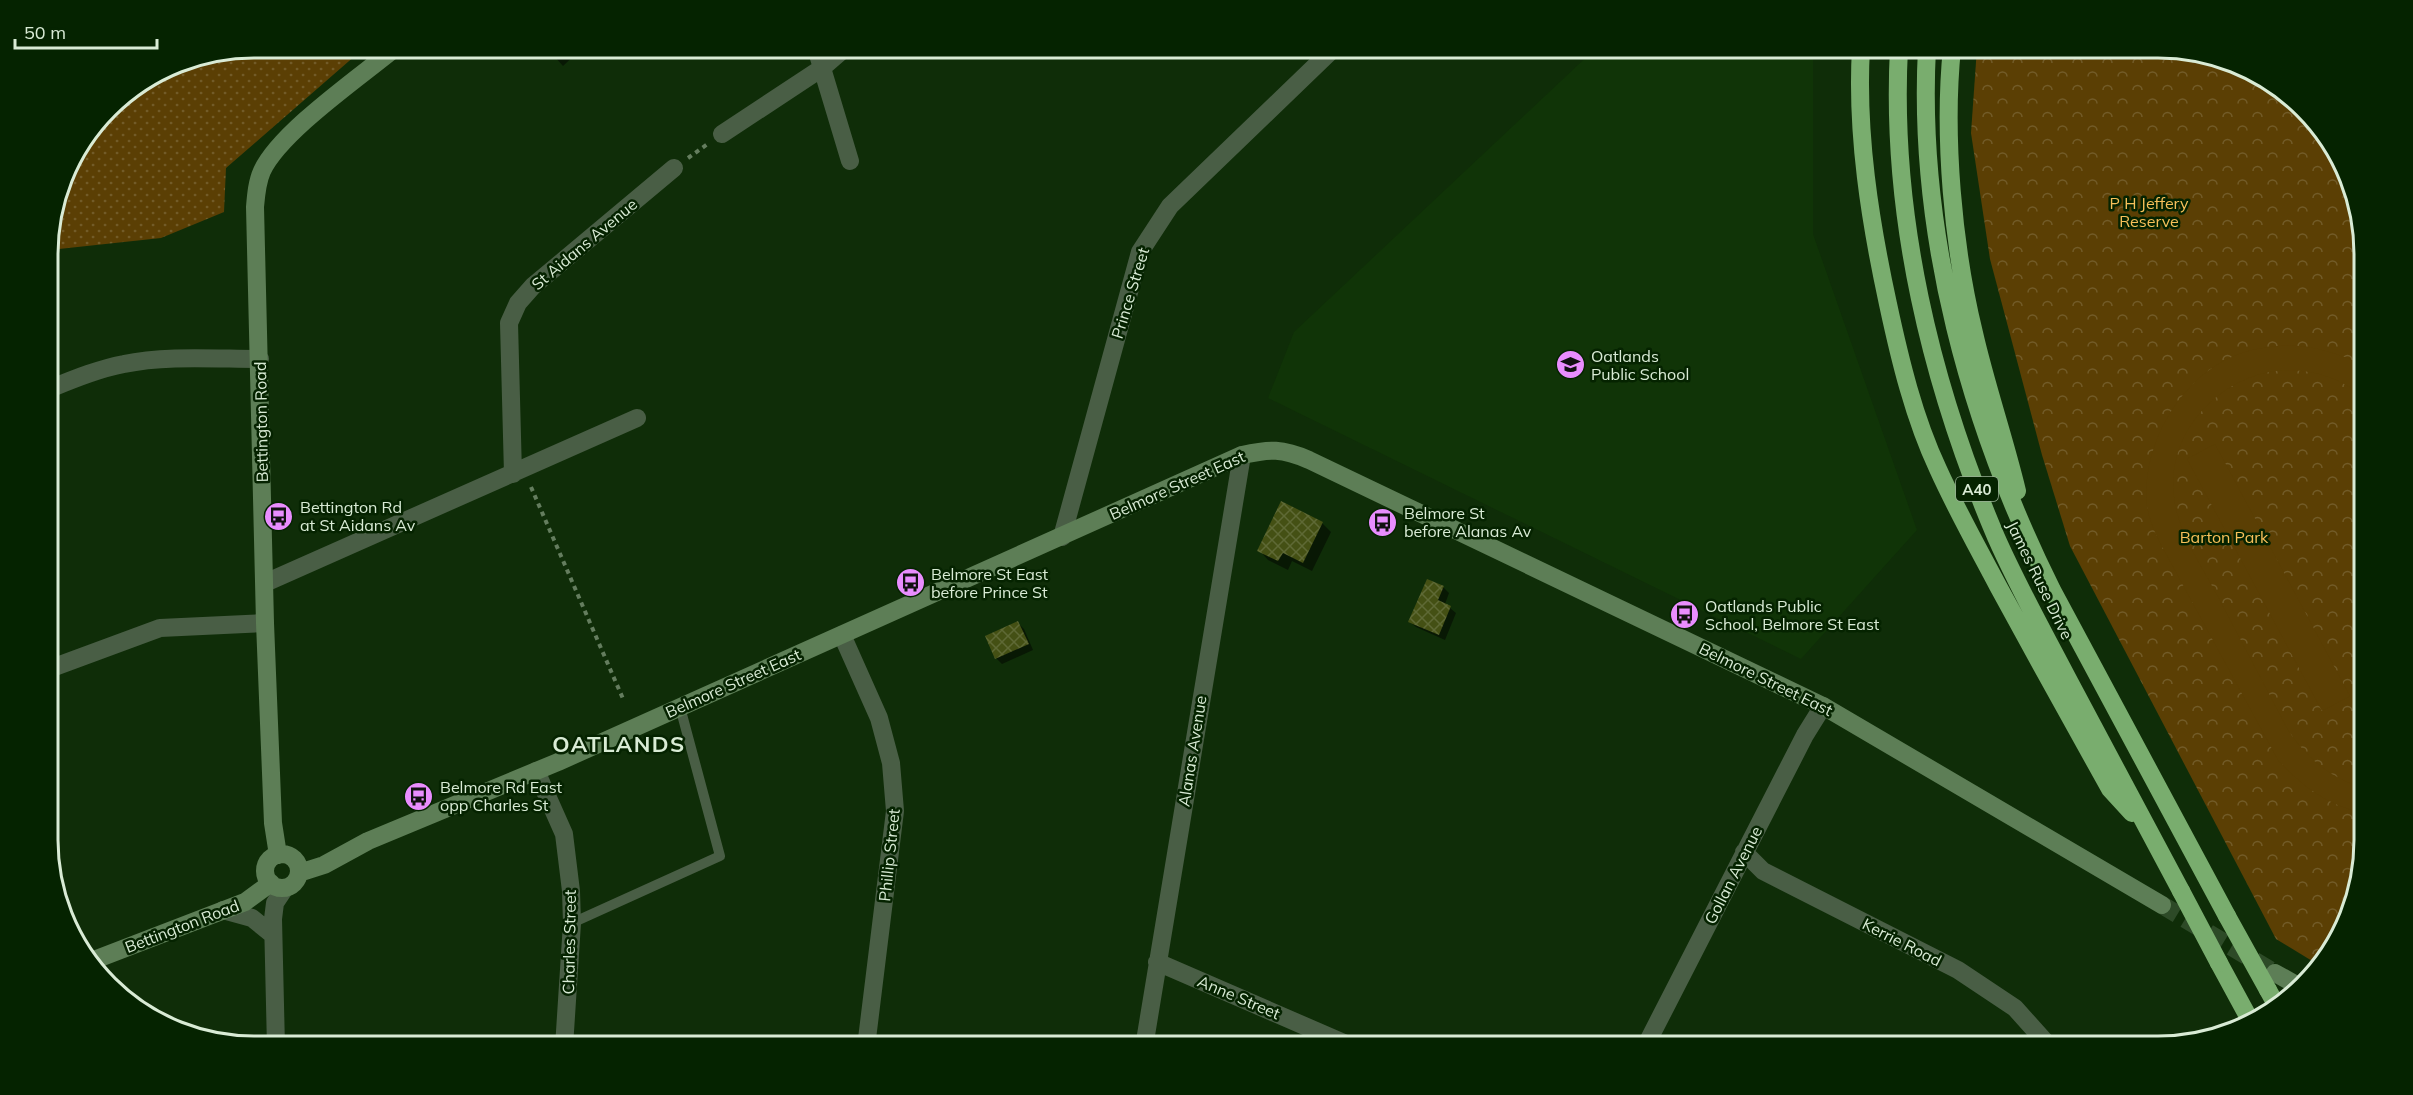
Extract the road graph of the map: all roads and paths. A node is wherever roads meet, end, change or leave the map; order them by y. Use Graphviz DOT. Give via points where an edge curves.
graph roads {
  1 [pos="383,58"];
  2 [pos="819,58"];
  3 [pos="834,58"];
  4 [pos="1324,58"];
  5 [pos="1861,58"];
  6 [pos="1899,58"];
  7 [pos="1927,58"];
  8 [pos="1951,58"];
  9 [pos="822,68"];
  10 [pos="722,134"];
  11 [pos="850,161"];
  12 [pos="674,168"];
  13 [pos="260,359"];
  14 [pos="59,385"];
  15 [pos="637,418"];
  16 [pos="1242,455"];
  17 [pos="513,474"];
  18 [pos="531,487"];
  19 [pos="1062,537"];
  20 [pos="2031,548"];
  21 [pos="265,583"];
  22 [pos="265,623"];
  23 [pos="842,635"];
  24 [pos="58,666"];
  25 [pos="624,701"];
  26 [pos="1823,706"];
  27 [pos="680,707"];
  28 [pos="537,771"];
  29 [pos="2148,829"];
  30 [pos="1744,852"];
  31 [pos="278,855"];
  32 [pos="299,873"];
  33 [pos="278,885"];
  34 [pos="2162,905"];
  35 [pos="223,910"];
  36 [pos="572,923"];
  37 [pos="273,935"];
  38 [pos="98,959"];
  39 [pos="1157,962"];
  40 [pos="2272,981"];
  41 [pos="2291,985"];
  42 [pos="2276,998"];
  43 [pos="2247,1015"];
  44 [pos="276,1036"];
  45 [pos="565,1036"];
  46 [pos="867,1036"];
  47 [pos="1146,1036"];
  48 [pos="1328,1036"];
  49 [pos="1651,1036"];
  50 [pos="2040,1036"];
  1 -- 13 [label="street, Bettington Road" via="291,134 262,171 255,207"];
  2 -- 9 [label="street"];
  3 -- 9 [label="street"];
  4 -- 19 [label="street, Prince Street" via="1170,206 1140,252"];
  5 -- 29 [label="highway" via="1862,129 1880,265 1896,340 1937,468 2110,789"];
  6 -- 29 [label="highway, James Ruse Drive / A40" via="1899,140 1906,212 1915,274 1948,409 2028,604"];
  7 -- 20 [label="highway, James Ruse Drive / A40" via="1932,195 1956,334 1997,464"];
  8 -- 20 [label="highway" via="1953,197 1962,264 1973,331"];
  9 -- 10 [label="street"];
  9 -- 11 [label="street"];
  10 -- 12 [label="path"];
  12 -- 17 [label="street, St Aidans Avenue" via="533,286 518,303 509,323"];
  13 -- 14 [label="street" via="126,363"];
  13 -- 21 [label="street, Bettington Road"];
  15 -- 17 [label="street"];
  16 -- 19 [label="street, Belmore Street East"];
  16 -- 26 [label="street, Belmore Street East" via="1268,449 1288,450"];
  16 -- 39 [label="street, Alanas Avenue"];
  17 -- 21 [label="street"];
  18 -- 25 [label="path"];
  19 -- 23 [label="street, Belmore Street East"];
  20 -- 40 [label="highway, James Ruse Drive / A40, bridge" via="2227,916"];
  21 -- 22 [label="street, Bettington Road"];
  22 -- 24 [label="street" via="159,628"];
  22 -- 31 [label="street, Bettington Road" via="273,823"];
  23 -- 27 [label="street, Belmore Street East"];
  23 -- 46 [label="street, Phillip Street" via="879,718 891,763 896,811"];
  26 -- 30 [label="street, Gollan Avenue"];
  26 -- 34 [label="street, Belmore Street East"];
  27 -- 28 [label="street, Belmore Street East"];
  27 -- 36 [label="lane" via="720,856"];
  28 -- 32 [label="street, Belmore Street East"];
  28 -- 36 [label="street, Charles Street" via="564,834"];
  29 -- 43 [label="highway, James Ruse Drive / A40, bridge"];
  30 -- 49 [label="street, Gollan Avenue"];
  30 -- 50 [label="street, Kerrie Road" via="1763,871 1958,970 2016,1008"];
  31 -- 32 [label="street" via="293,858"];
  31 -- 33 [label="street" via="266,867 266,873"];
  32 -- 33 [label="street" via="295,883"];
  33 -- 35 [label="street, Bettington Road"];
  33 -- 37 [label="street"];
  35 -- 37 [label="street" via="252,918"];
  35 -- 38 [label="street, Bettington Road"];
  36 -- 45 [label="street, Charles Street"];
  37 -- 44 [label="street"];
  39 -- 47 [label="street, Alanas Avenue"];
  39 -- 48 [label="street, Anne Street"];
  40 -- 41 [label="street"];
  40 -- 42 [label="highway, James Ruse Drive / A40"];
}
